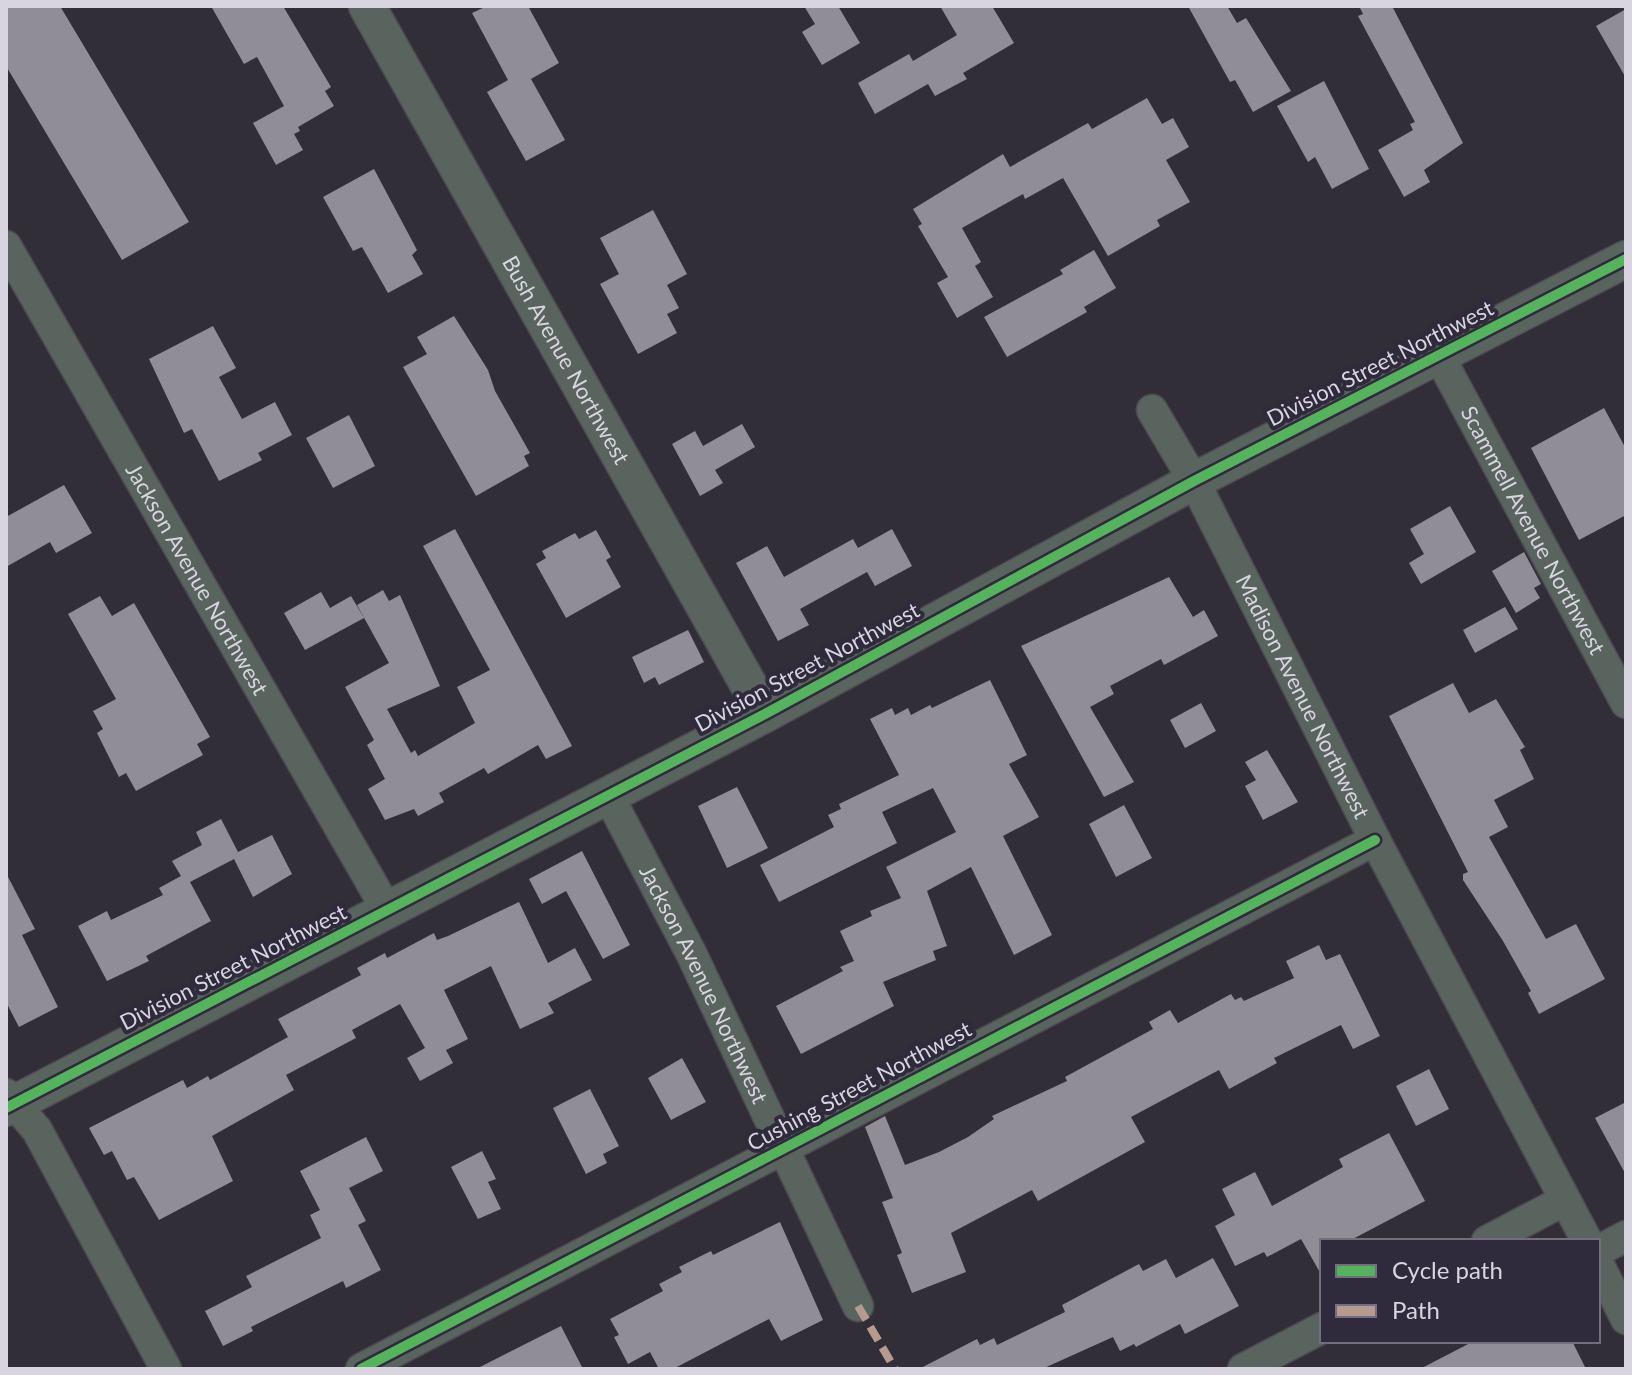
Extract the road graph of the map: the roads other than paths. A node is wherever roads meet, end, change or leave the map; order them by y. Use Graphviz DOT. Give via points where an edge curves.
graph roads {
  1 [pos="367,6"];
  2 [pos="6,246"];
  3 [pos="1626,259"];
  4 [pos="1439,356"];
  5 [pos="1152,410"];
  6 [pos="1194,481"];
  7 [pos="1626,703"];
  8 [pos="765,714"];
  9 [pos="608,795"];
  10 [pos="1375,840"];
  11 [pos="387,910"];
  12 [pos="9,1102"];
  13 [pos="785,1147"];
  14 [pos="1565,1200"];
  15 [pos="1626,1236"];
  16 [pos="1491,1239"];
  17 [pos="1586,1239"];
  18 [pos="1600,1250"];
  19 [pos="1600,1267"];
  20 [pos="858,1306"];
  21 [pos="1626,1319"];
  22 [pos="1320,1329"];
  23 [pos="166,1369"];
  24 [pos="361,1369"];
  25 [pos="1243,1369"];
  1 -- 8 [label="street, Bush Avenue Northwest"];
  2 -- 11 [label="street, Jackson Avenue Northwest"];
  3 -- 4 [label="street, Division Street Northwest"];
  4 -- 6 [label="street, Division Street Northwest"];
  4 -- 7 [label="street, Scammell Avenue Northwest"];
  5 -- 6 [label="street, Madison Avenue Northwest"];
  6 -- 8 [label="street, Division Street Northwest"];
  6 -- 10 [label="street, Madison Avenue Northwest"];
  8 -- 9 [label="street, Division Street Northwest"];
  9 -- 11 [label="street, Division Street Northwest"];
  9 -- 13 [label="street, Jackson Avenue Northwest"];
  10 -- 13 [label="street, Cushing Street Northwest"];
  10 -- 14 [label="street, Madison Avenue Northwest"];
  11 -- 12 [label="street, Division Street Northwest"];
  12 -- 23 [label="street" via="37,1130"];
  13 -- 20 [label="street, Jackson Avenue Northwest"];
  13 -- 24 [label="street, Cushing Street Northwest"];
  14 -- 16 [label="street"];
  14 -- 17 [label="street, Madison Avenue Northwest"];
  15 -- 18 [label="street"];
  19 -- 21 [label="street"];
  22 -- 25 [label="street"];
}
